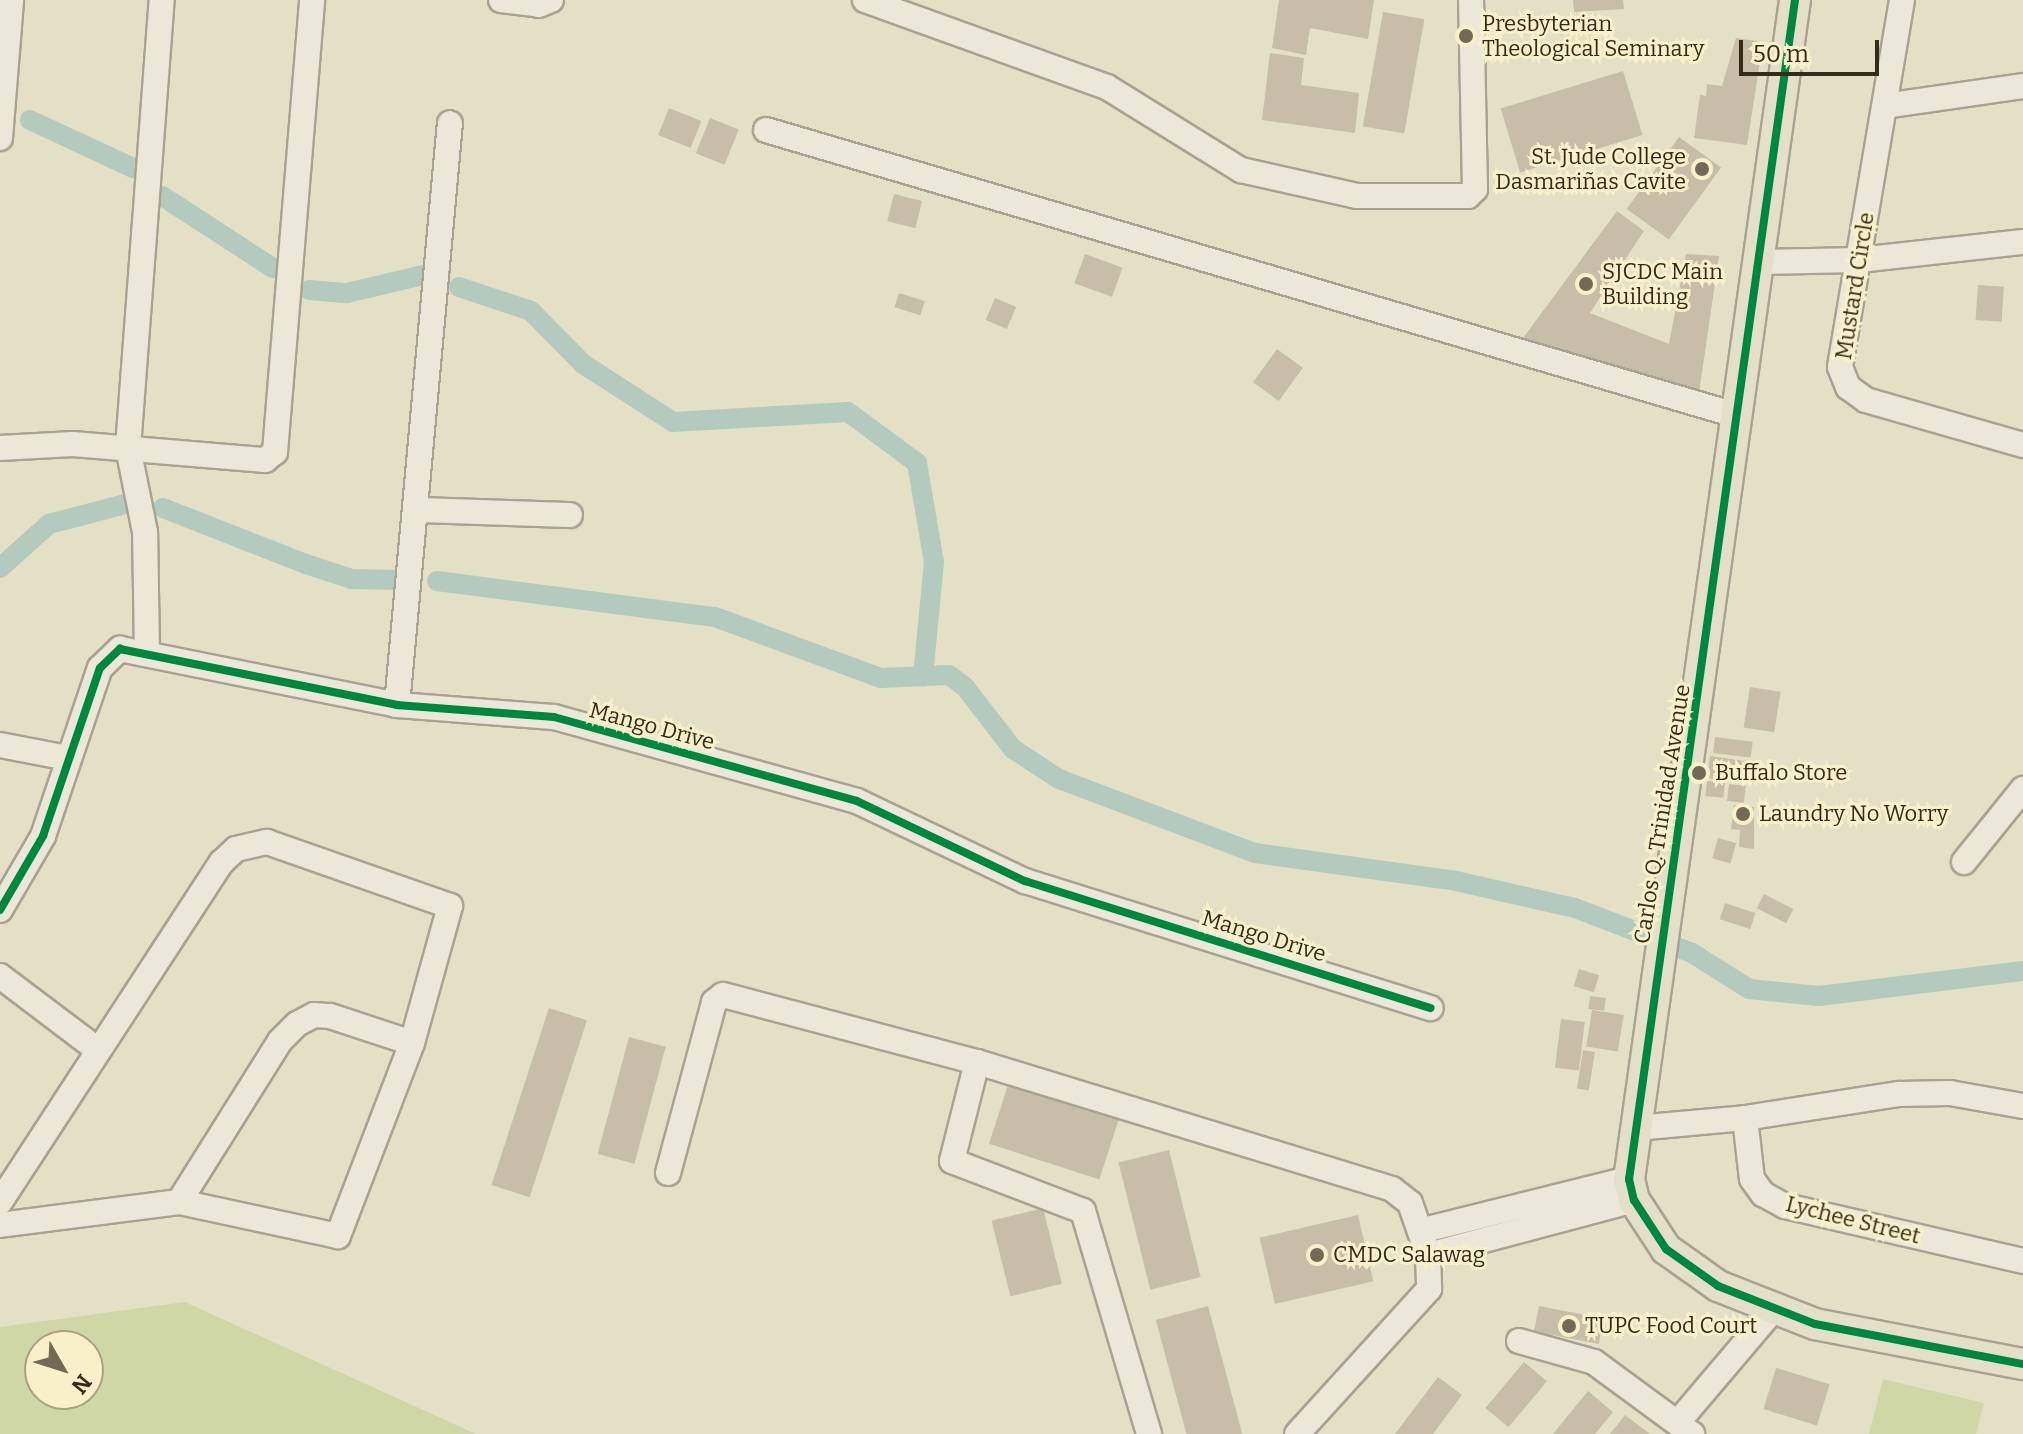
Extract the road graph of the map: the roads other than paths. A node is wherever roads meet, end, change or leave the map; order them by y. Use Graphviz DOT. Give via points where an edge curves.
graph roads {
  1 [pos="11,0"];
  2 [pos="162,0"];
  3 [pos="312,0"];
  4 [pos="501,0"];
  5 [pos="551,0"];
  6 [pos="865,0"];
  7 [pos="1471,0"];
  8 [pos="1795,0"];
  9 [pos="1902,0"];
  10 [pos="2023,86"];
  11 [pos="1885,106"];
  12 [pos="450,123"];
  13 [pos="766,130"];
  14 [pos="0,138"];
  15 [pos="2023,242"];
  16 [pos="1859,260"];
  17 [pos="1761,262"];
  18 [pos="1739,416"];
  19 [pos="2023,445"];
  20 [pos="0,448"];
  21 [pos="128,448"];
  22 [pos="418,510"];
  23 [pos="570,515"];
  24 [pos="147,654"];
  25 [pos="397,705"];
  26 [pos="0,745"];
  27 [pos="68,758"];
  28 [pos="2023,789"];
  29 [pos="1964,862"];
  30 [pos="0,910"];
  31 [pos="0,976"];
  32 [pos="1431,1008"];
  33 [pos="412,1043"];
  34 [pos="98,1050"];
  35 [pos="977,1062"];
  36 [pos="2023,1106"];
  37 [pos="1745,1118"];
  38 [pos="1636,1128"];
  39 [pos="668,1173"];
  40 [pos="1631,1190"];
  41 [pos="0,1202"];
  42 [pos="179,1202"];
  43 [pos="2,1227"];
  44 [pos="1420,1231"];
  45 [pos="1428,1255"];
  46 [pos="2023,1261"];
  47 [pos="1773,1310"];
  48 [pos="1519,1341"];
  49 [pos="2023,1364"];
  50 [pos="1685,1428"];
  51 [pos="1149,1434"];
  52 [pos="1297,1434"];
  1 -- 14 [label="street"];
  2 -- 21 [label="street"];
  3 -- 21 [label="street" via="279,445 265,460"];
  4 -- 5 [label="street" via="539,5"];
  6 -- 7 [label="street" via="1107,87 1241,170 1372,196 1468,196 1475,189"];
  8 -- 17 [label="main road, Carlos Q. Trinidad Avenue"];
  9 -- 11 [label="street, Mustard Circle"];
  10 -- 11 [label="street"];
  11 -- 16 [label="street, Mustard Circle"];
  12 -- 22 [label="street"];
  13 -- 18 [label="street"];
  15 -- 16 [label="street"];
  16 -- 17 [label="street"];
  16 -- 19 [label="street, Mustard Circle" via="1840,367 1848,387 1866,400"];
  17 -- 18 [label="main road, Carlos Q. Trinidad Avenue"];
  18 -- 38 [label="main road, Carlos Q. Trinidad Avenue"];
  20 -- 21 [label="street"];
  21 -- 24 [label="street" via="145,532"];
  22 -- 23 [label="street"];
  22 -- 25 [label="street"];
  24 -- 25 [label="street, Mango Drive"];
  24 -- 27 [label="street, Mango Drive" via="120,649 105,658"];
  25 -- 32 [label="street, Mango Drive" via="554,717 857,801 1025,881"];
  26 -- 27 [label="street"];
  27 -- 30 [label="street, Mango Drive" via="43,836"];
  28 -- 29 [label="street"];
  31 -- 34 [label="street"];
  33 -- 34 [label="street" via="450,906 267,842 250,843 222,862"];
  33 -- 42 [label="street" via="330,1016 314,1015 297,1024 280,1041"];
  33 -- 42 [label="street" via="338,1236"];
  34 -- 41 [label="street"];
  35 -- 39 [label="street" via="723,995 714,1002"];
  35 -- 44 [label="street" via="1392,1189 1410,1203"];
  35 -- 51 [label="street" via="952,1161 1083,1211"];
  36 -- 37 [label="street" via="1950,1093 1899,1094"];
  37 -- 38 [label="street"];
  37 -- 46 [label="street, Lychee Street" via="1752,1179 1763,1194 1785,1206"];
  38 -- 40 [label="main road, Carlos Q. Trinidad Avenue"];
  40 -- 44 [label="street"];
  40 -- 45 [label="street"];
  40 -- 47 [label="main road" via="1666,1249 1718,1286"];
  42 -- 43 [label="street"];
  44 -- 45 [label="street"];
  45 -- 52 [label="street" via="1429,1289"];
  47 -- 49 [label="main road" via="1815,1324"];
  47 -- 50 [label="street"];
  48 -- 50 [label="street" via="1594,1362"];
}
